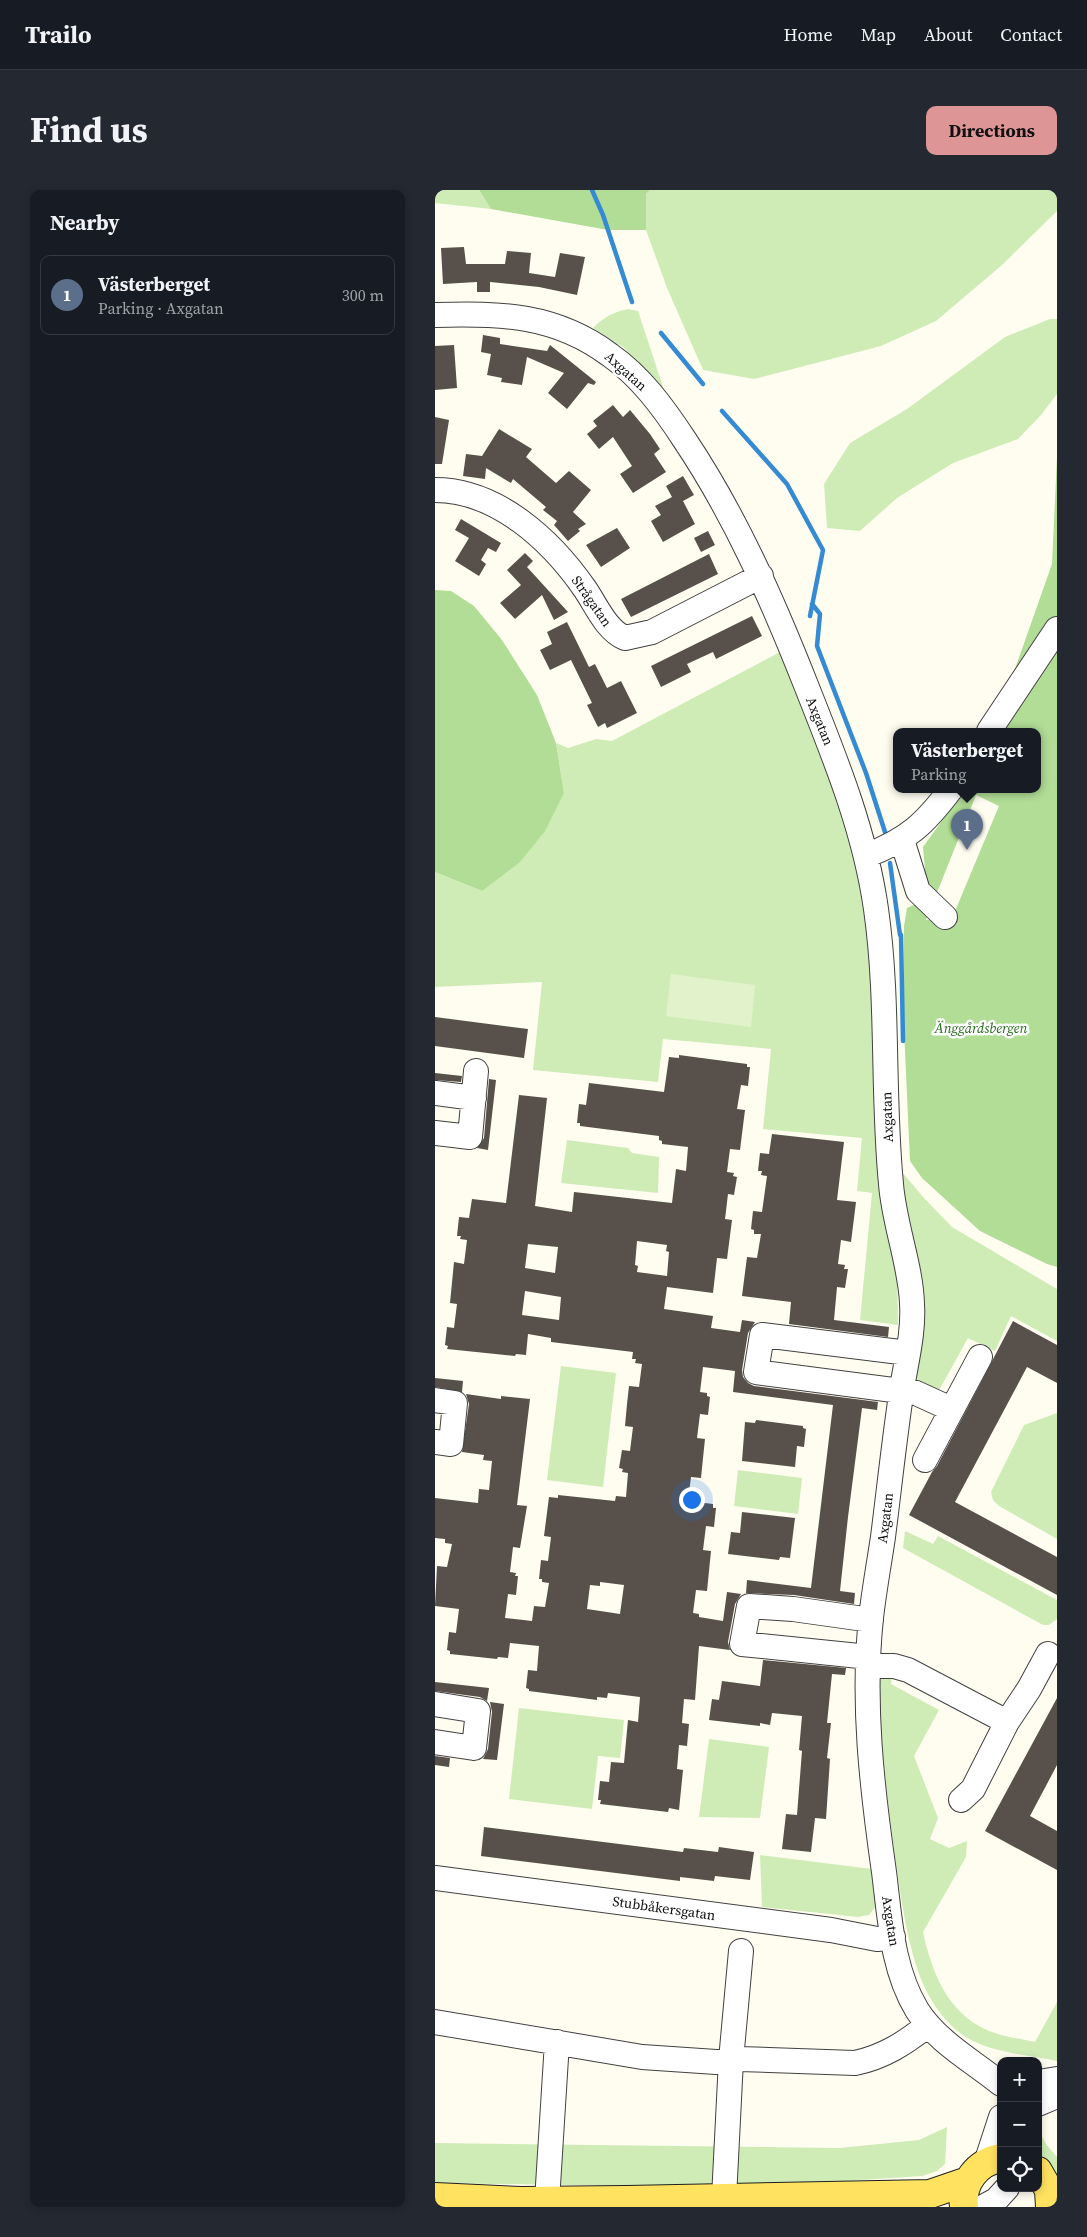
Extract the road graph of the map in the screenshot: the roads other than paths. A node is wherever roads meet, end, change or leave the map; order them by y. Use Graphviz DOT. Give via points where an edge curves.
graph roads {
  1 [pos="435,315"];
  2 [pos="435,490"];
  3 [pos="761,576"];
  4 [pos="1057,629"];
  5 [pos="991,728"];
  6 [pos="948,793"];
  7 [pos="902,840"];
  8 [pos="866,856"];
  9 [pos="945,917"];
  10 [pos="476,1071"];
  11 [pos="435,1093"];
  12 [pos="474,1098"];
  13 [pos="435,1133"];
  14 [pos="908,1352"];
  15 [pos="979,1357"];
  16 [pos="901,1391"];
  17 [pos="435,1400"];
  18 [pos="951,1409"];
  19 [pos="435,1442"];
  20 [pos="925,1460"];
  21 [pos="871,1620"];
  22 [pos="1048,1654"];
  23 [pos="869,1661"];
  24 [pos="435,1704"];
  25 [pos="1007,1722"];
  26 [pos="435,1742"];
  27 [pos="961,1800"];
  28 [pos="435,1878"];
  29 [pos="893,1937"];
  30 [pos="741,1951"];
  31 [pos="435,2022"];
  32 [pos="928,2025"];
  33 [pos="557,2042"];
  34 [pos="731,2060"];
  35 [pos="1057,2079"];
  36 [pos="997,2081"];
  37 [pos="1042,2081"];
  38 [pos="1057,2096"];
  39 [pos="1042,2102"];
  40 [pos="997,2128"];
  41 [pos="980,2177"];
  42 [pos="1046,2178"];
  43 [pos="1003,2192"];
  44 [pos="435,2198"];
  45 [pos="724,2198"];
  46 [pos="547,2200"];
  47 [pos="881,2207"];
  48 [pos="897,2207"];
  49 [pos="983,2207"];
  50 [pos="1050,2207"];
  1 -- 3 [label="street, Axgatan" via="500,315 534,319 560,327 609,354 631,372 666,412 717,492"];
  2 -- 3 [label="street, Strågatan" via="464,492 481,498 523,523 544,541 579,582 610,628 625,638 652,632"];
  3 -- 8 [label="street, Axgatan" via="835,759"];
  4 -- 5 [label="street"];
  6 -- 7 [label="street" via="934,812"];
  7 -- 8 [label="street"];
  7 -- 9 [label="street" via="918,891"];
  8 -- 14 [label="street, Axgatan" via="879,938 891,1187 911,1294"];
  10 -- 12 [label="street"];
  11 -- 12 [label="street"];
  12 -- 13 [label="street" via="470,1137"];
  14 -- 16 [label="street, Axgatan"];
  14 -- 16 [label="street" via="762,1335 756,1372"];
  15 -- 18 [label="street"];
  16 -- 18 [label="street" via="915,1393"];
  16 -- 21 [label="street, Axgatan"];
  17 -- 19 [label="street" via="455,1403 451,1444"];
  18 -- 20 [label="street"];
  21 -- 23 [label="street, Axgatan"];
  21 -- 23 [label="street" via="749,1606 742,1644"];
  22 -- 25 [label="street"];
  23 -- 25 [label="street" via="909,1670"];
  23 -- 29 [label="street, Axgatan" via="872,1783"];
  24 -- 26 [label="street" via="478,1711 474,1748"];
  25 -- 27 [label="street" via="973,1789"];
  28 -- 29 [label="street, Stubbåkersgatan" via="877,1938"];
  29 -- 32 [label="street, Axgatan" via="904,1983"];
  30 -- 34 [label="street"];
  31 -- 33 [label="street"];
  32 -- 34 [label="street" via="892,2051 855,2063"];
  32 -- 36 [label="street, Axgatan"];
  33 -- 34 [label="street" via="642,2057 716,2062"];
  33 -- 46 [label="street"];
  34 -- 45 [label="street"];
  35 -- 37 [label="street"];
  38 -- 39 [label="street"];
  40 -- 41 [label="street"];
  41 -- 45 [label="main road" via="930,2194"];
  42 -- 50 [label="main road"];
  43 -- 49 [label="street"];
  44 -- 46 [label="main road"];
  45 -- 46 [label="main road"];
  47 -- 48 [label="street"];
}
